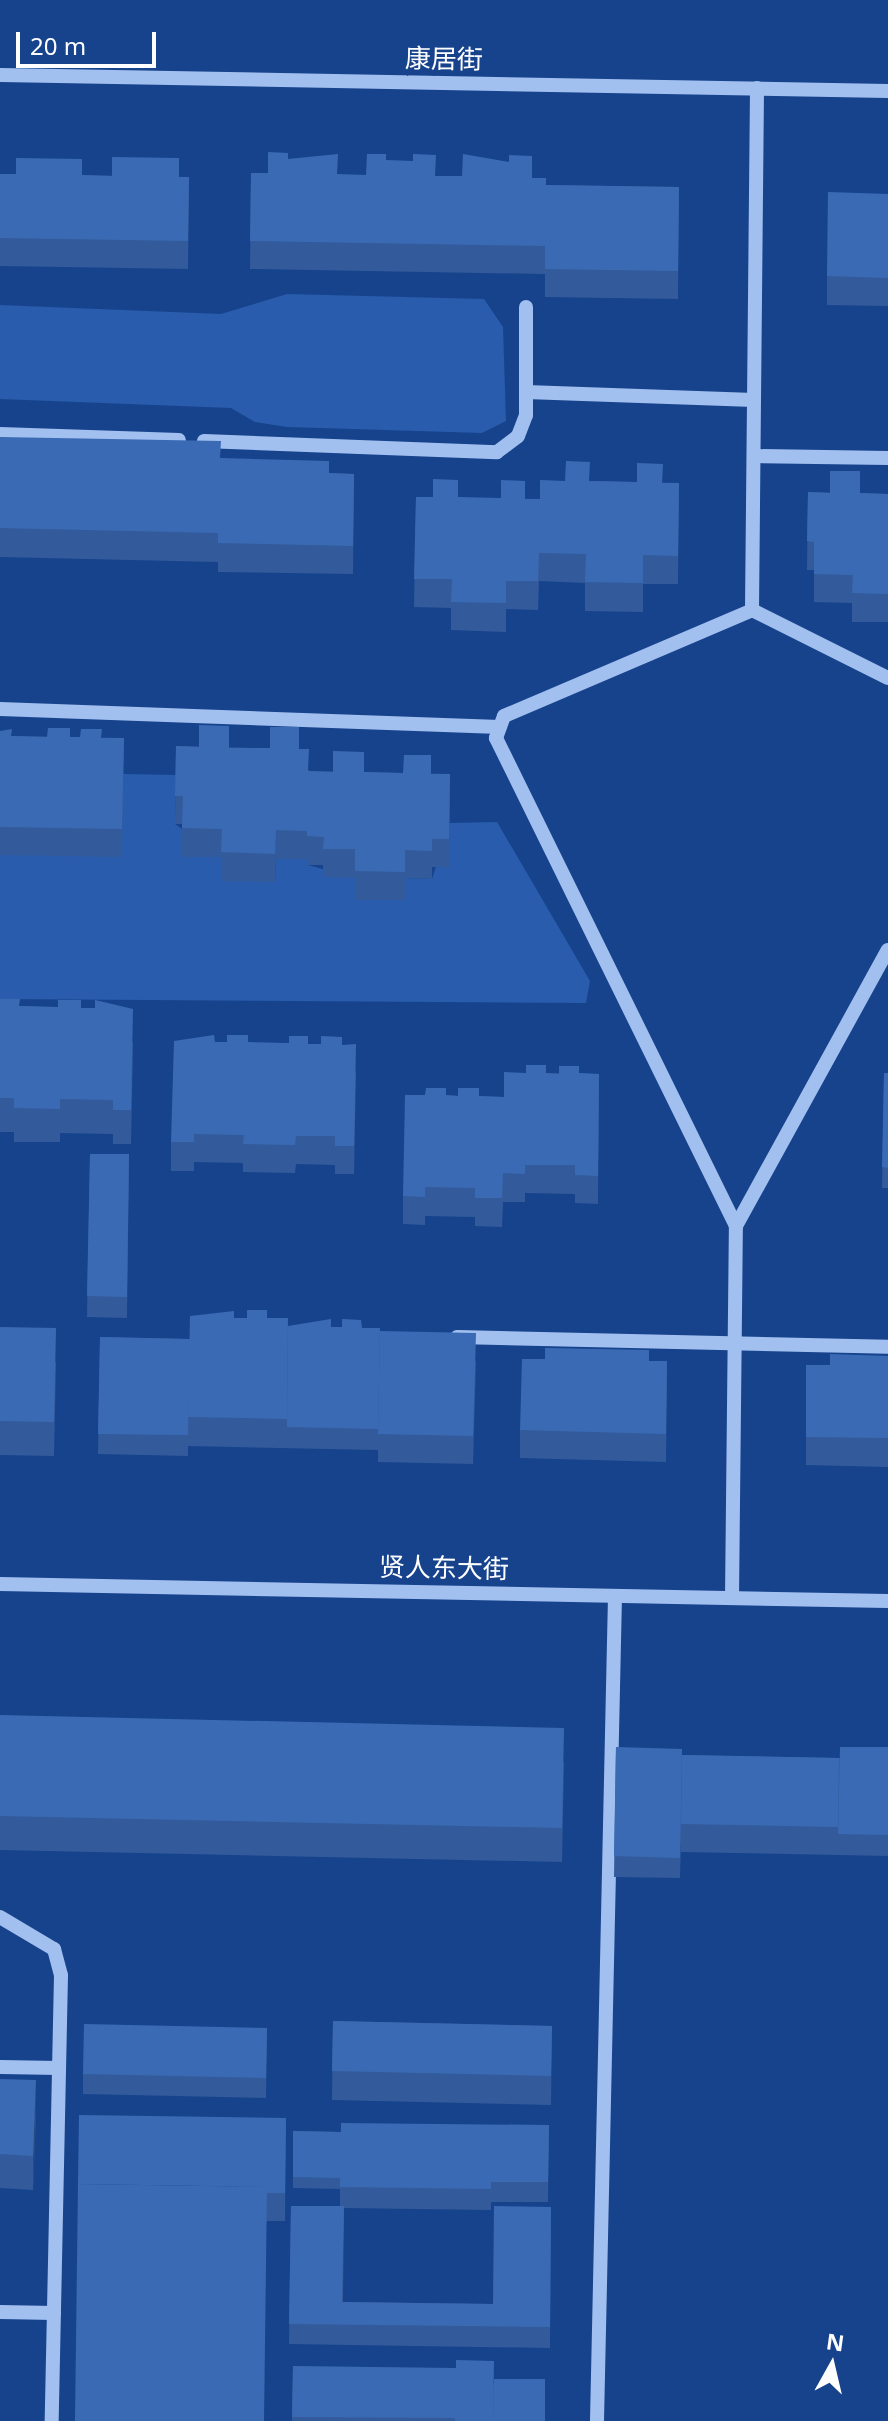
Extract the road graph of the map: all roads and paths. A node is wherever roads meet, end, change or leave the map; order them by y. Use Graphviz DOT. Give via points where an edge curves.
graph roads {
  1 [pos="0,75"];
  2 [pos="757,88"];
  3 [pos="888,91"];
  4 [pos="526,307"];
  5 [pos="526,392"];
  6 [pos="754,400"];
  7 [pos="0,434"];
  8 [pos="754,456"];
  9 [pos="888,458"];
  10 [pos="752,610"];
  11 [pos="888,678"];
  12 [pos="0,709"];
  13 [pos="500,727"];
  14 [pos="888,950"];
  15 [pos="736,1226"];
  16 [pos="436,1337"];
  17 [pos="736,1343"];
  18 [pos="888,1347"];
  19 [pos="0,1584"];
  20 [pos="615,1596"];
  21 [pos="732,1598"];
  22 [pos="888,1601"];
  23 [pos="0,1917"];
  24 [pos="0,2067"];
  25 [pos="59,2068"];
  26 [pos="0,2312"];
  27 [pos="54,2313"];
  28 [pos="52,2421"];
  29 [pos="597,2421"];
  1 -- 2 [label="street, 康居街"];
  2 -- 3 [label="street, 康居街"];
  2 -- 6 [label="street"];
  4 -- 5 [label="street"];
  5 -- 6 [label="street"];
  5 -- 7 [label="street" via="526,415 518,436 497,452"];
  6 -- 8 [label="street"];
  8 -- 9 [label="street"];
  8 -- 10 [label="street"];
  10 -- 11 [label="street"];
  10 -- 13 [label="street" via="504,716"];
  12 -- 13 [label="street"];
  13 -- 15 [label="street" via="496,738"];
  14 -- 15 [label="street"];
  15 -- 17 [label="street"];
  16 -- 17 [label="street"];
  17 -- 18 [label="street"];
  17 -- 21 [label="street"];
  19 -- 20 [label="street, 贤人东大街"];
  20 -- 21 [label="street, 贤人东大街"];
  20 -- 29 [label="street"];
  21 -- 22 [label="street, 贤人东大街"];
  23 -- 25 [label="street" via="54,1949 61,1975"];
  24 -- 25 [label="street"];
  25 -- 27 [label="street"];
  26 -- 27 [label="street"];
  27 -- 28 [label="street"];
}
